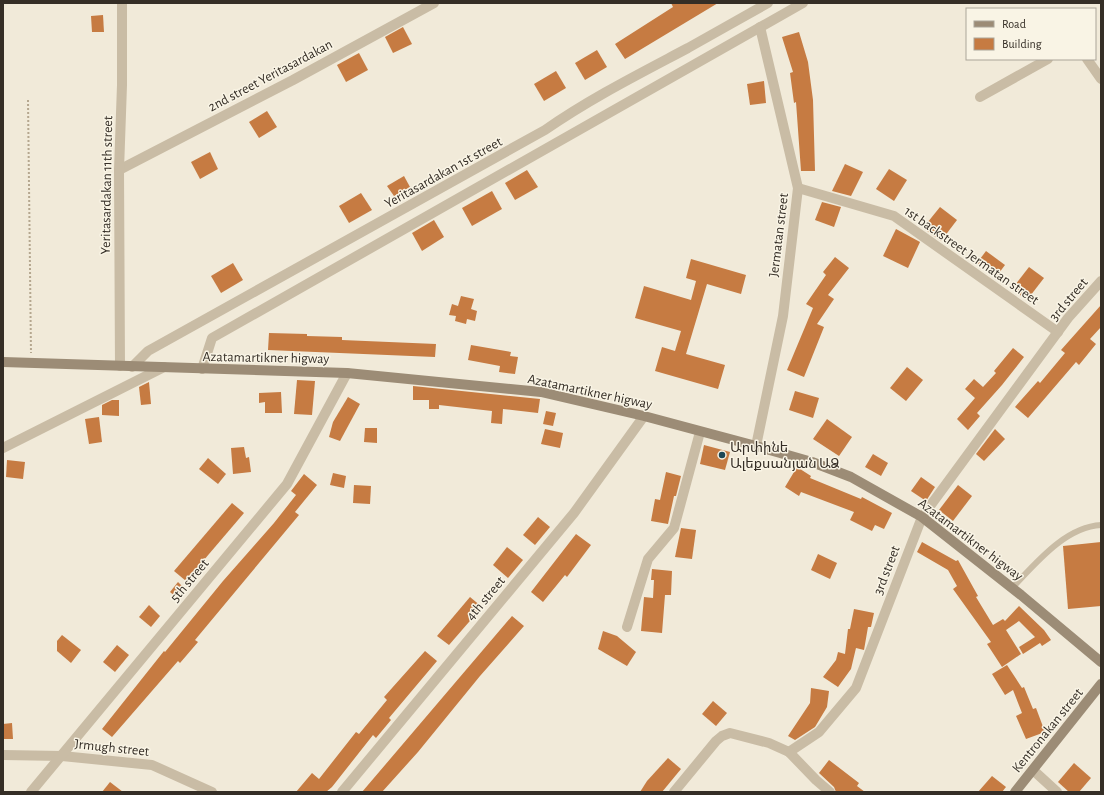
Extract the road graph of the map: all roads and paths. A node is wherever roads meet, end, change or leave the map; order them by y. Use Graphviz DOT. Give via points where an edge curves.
graph roads {
  1 [pos="122,3"];
  2 [pos="434,3"];
  3 [pos="768,3"];
  4 [pos="803,3"];
  5 [pos="760,27"];
  6 [pos="1046,60"];
  7 [pos="1088,60"];
  8 [pos="1101,79"];
  9 [pos="980,97"];
  10 [pos="28,100"];
  11 [pos="119,170"];
  12 [pos="798,188"];
  13 [pos="1101,281"];
  14 [pos="1058,332"];
  15 [pos="3,362"];
  16 [pos="31,362"];
  17 [pos="120,366"];
  18 [pos="132,366"];
  19 [pos="164,367"];
  20 [pos="202,369"];
  21 [pos="347,373"];
  22 [pos="644,416"];
  23 [pos="700,432"];
  24 [pos="756,446"];
  25 [pos="3,448"];
  26 [pos="922,517"];
  27 [pos="1101,525"];
  28 [pos="1012,588"];
  29 [pos="627,627"];
  30 [pos="1101,662"];
  31 [pos="1101,684"];
  32 [pos="789,752"];
  33 [pos="3,755"];
  34 [pos="62,756"];
  35 [pos="1033,770"];
  36 [pos="31,792"];
  37 [pos="212,792"];
  38 [pos="342,792"];
  39 [pos="674,792"];
  40 [pos="830,792"];
  41 [pos="1015,792"];
  42 [pos="1057,792"];
  1 -- 11 [label="street, Yeritasardakan 11th street"];
  2 -- 11 [label="street, 2nd street Yeritasardakan" via="286,84"];
  3 -- 18 [label="street, Yeritasardakan 1st street" via="688,48 642,70 545,130 148,351"];
  4 -- 5 [label="street"];
  5 -- 12 [label="street, Jermatan street"];
  5 -- 20 [label="street" via="212,338"];
  6 -- 9 [label="street"];
  7 -- 8 [label="street"];
  10 -- 16 [label="path"];
  11 -- 17 [label="street, Yeritasardakan 11th street"];
  12 -- 14 [label="street, 1st backstreet Jermatan street" via="894,216"];
  12 -- 24 [label="street, Jermatan street" via="783,316"];
  13 -- 14 [label="street, 3rd street"];
  14 -- 26 [label="street, 3rd street"];
  15 -- 16 [label="main road, Azatamartikner higway"];
  16 -- 17 [label="main road, Azatamartikner higway"];
  17 -- 18 [label="main road, Azatamartikner higway"];
  18 -- 19 [label="main road, Azatamartikner higway"];
  19 -- 20 [label="main road, Azatamartikner higway"];
  19 -- 25 [label="street"];
  20 -- 21 [label="main road, Azatamartikner higway"];
  21 -- 22 [label="main road, Azatamartikner higway" via="541,392"];
  21 -- 34 [label="street, 5th street" via="287,484"];
  22 -- 23 [label="main road, Azatamartikner higway"];
  22 -- 38 [label="street, 4th street" via="574,513"];
  23 -- 24 [label="main road, Azatamartikner higway"];
  23 -- 29 [label="street" via="674,528 648,559"];
  24 -- 26 [label="main road, Azatamartikner higway" via="812,462 851,477"];
  26 -- 28 [label="main road, Azatamartikner higway"];
  26 -- 32 [label="street, 3rd street" via="856,688 819,732"];
  27 -- 28 [label="lane" via="1081,529 1056,546"];
  28 -- 30 [label="main road, Azatamartikner higway"];
  31 -- 35 [label="main road, Kentronakan street"];
  32 -- 39 [label="street" via="763,741 730,733 722,736"];
  32 -- 40 [label="street"];
  33 -- 34 [label="street, Jrmugh street"];
  34 -- 36 [label="street, 5th street"];
  34 -- 37 [label="street, Jrmugh street" via="152,765"];
  35 -- 41 [label="main road, Kentronakan street"];
  35 -- 42 [label="street"];
}
